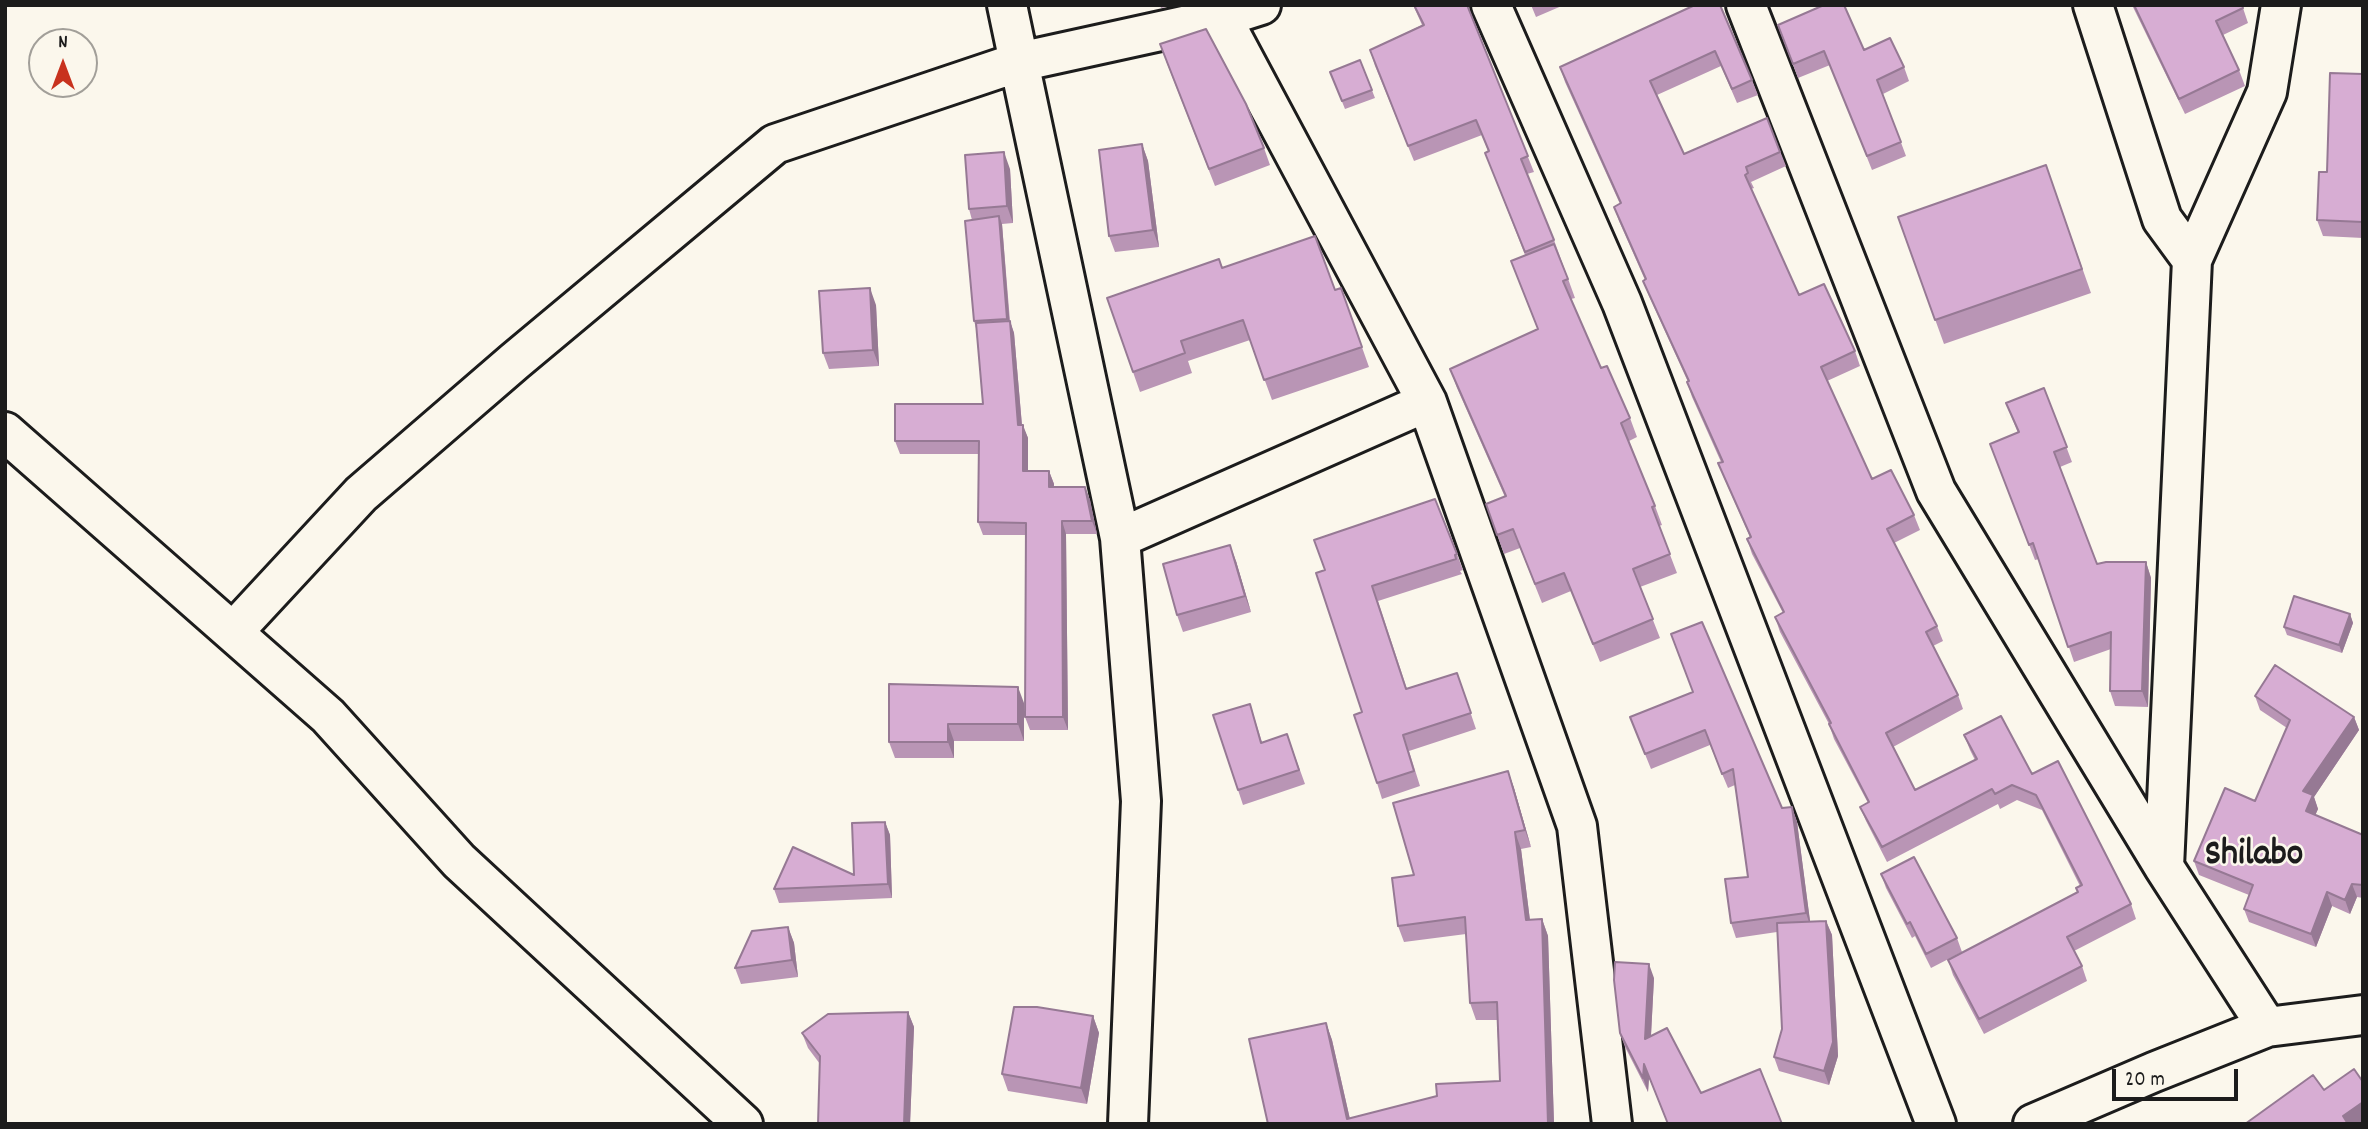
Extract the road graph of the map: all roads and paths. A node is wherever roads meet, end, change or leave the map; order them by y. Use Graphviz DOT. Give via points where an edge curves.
graph roads {
  1 [pos="1007,5"];
  2 [pos="1261,5"];
  3 [pos="1491,5"];
  4 [pos="1746,5"];
  5 [pos="2093,5"];
  6 [pos="2281,5"];
  7 [pos="1218,11"];
  8 [pos="1019,62"];
  9 [pos="2192,260"];
  10 [pos="1427,402"];
  11 [pos="5,432"];
  12 [pos="1120,538"];
  13 [pos="233,632"];
  14 [pos="2164,867"];
  15 [pos="2363,1015"];
  16 [pos="2267,1027"];
  17 [pos="743,1124"];
  18 [pos="1128,1124"];
  19 [pos="1612,1124"];
  20 [pos="1936,1124"];
  21 [pos="2033,1124"];
  1 -- 8 [label="street"];
  2 -- 7 [label="street"];
  3 -- 20 [label="street" via="1622,303"];
  4 -- 14 [label="street" via="1936,491"];
  5 -- 9 [label="street" via="2162,219"];
  6 -- 9 [label="street" via="2267,92"];
  7 -- 8 [label="street"];
  7 -- 10 [label="street"];
  8 -- 12 [label="street"];
  8 -- 13 [label="street" via="775,144 361,494"];
  9 -- 14 [label="street"];
  10 -- 12 [label="street"];
  10 -- 19 [label="street" via="1577,826"];
  11 -- 13 [label="street"];
  12 -- 18 [label="street" via="1141,801"];
  13 -- 17 [label="street" via="328,716 459,861"];
  14 -- 16 [label="street"];
  15 -- 16 [label="street"];
  16 -- 21 [label="street"];
}
